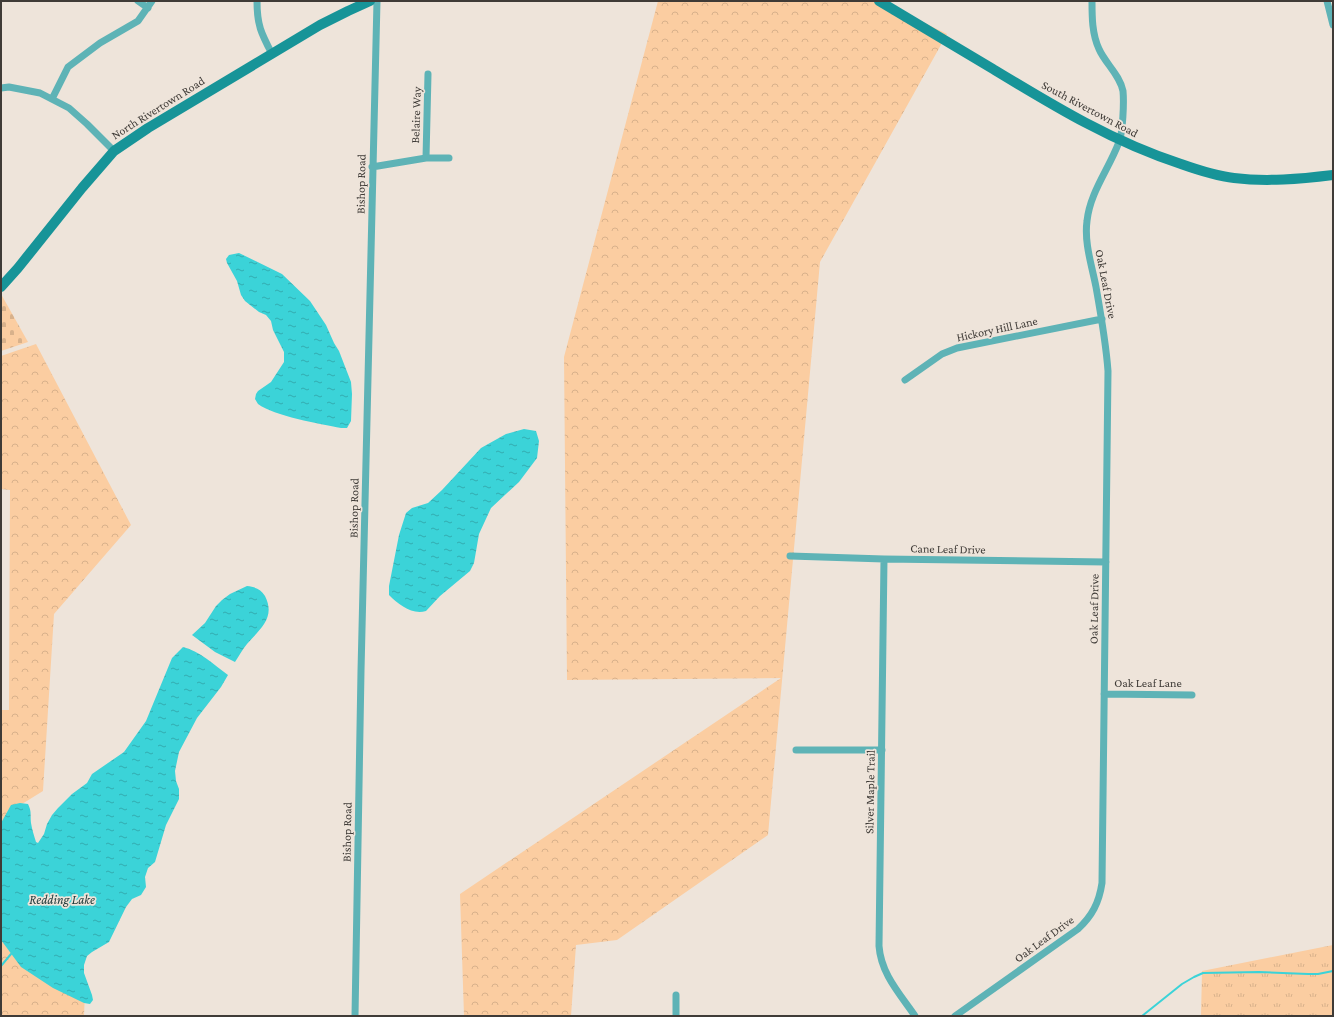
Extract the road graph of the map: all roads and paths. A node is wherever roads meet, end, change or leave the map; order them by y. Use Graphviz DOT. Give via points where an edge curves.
graph roads {
  1 [pos="138,1"];
  2 [pos="152,1"];
  3 [pos="258,1"];
  4 [pos="370,1"];
  5 [pos="377,1"];
  6 [pos="879,1"];
  7 [pos="1092,1"];
  8 [pos="1327,1"];
  9 [pos="148,8"];
  10 [pos="1333,26"];
  11 [pos="272,54"];
  12 [pos="428,74"];
  13 [pos="1,88"];
  14 [pos="52,99"];
  15 [pos="1120,141"];
  16 [pos="114,151"];
  17 [pos="426,158"];
  18 [pos="449,158"];
  19 [pos="372,167"];
  20 [pos="1333,175"];
  21 [pos="1,287"];
  22 [pos="1102,319"];
  23 [pos="905,380"];
  24 [pos="790,556"];
  25 [pos="884,559"];
  26 [pos="1106,562"];
  27 [pos="1104,694"];
  28 [pos="1192,695"];
  29 [pos="796,750"];
  30 [pos="882,750"];
  31 [pos="676,995"];
  32 [pos="355,1016"];
  33 [pos="676,1016"];
  34 [pos="915,1016"];
  35 [pos="955,1016"];
  1 -- 9 [label="street"];
  2 -- 9 [label="street"];
  3 -- 11 [label="street" via="260,30"];
  4 -- 11 [label="main road, North Rivertown Road" via="320,25"];
  5 -- 19 [label="street, Bishop Road"];
  6 -- 15 [label="main road, South Rivertown Road" via="1073,117"];
  7 -- 15 [label="street" via="1092,23 1099,49 1113,69 1122,90"];
  8 -- 10 [label="street"];
  9 -- 14 [label="street" via="138,21 100,43 68,66"];
  11 -- 16 [label="main road, North Rivertown Road"];
  12 -- 17 [label="street, Belaire Way"];
  13 -- 14 [label="street" via="40,92"];
  14 -- 16 [label="street" via="69,108"];
  15 -- 20 [label="main road, South Rivertown Road" via="1189,167 1233,178 1262,180"];
  15 -- 22 [label="street, Oak Leaf Drive" via="1093,196 1087,222 1087,244"];
  16 -- 21 [label="main road, North Rivertown Road"];
  17 -- 18 [label="street"];
  17 -- 19 [label="street"];
  19 -- 32 [label="street, Bishop Road"];
  22 -- 23 [label="street, Hickory Hill Lane" via="957,348 937,357"];
  22 -- 26 [label="street, Oak Leaf Drive" via="1108,371"];
  24 -- 25 [label="street, Cane Leaf Drive"];
  25 -- 26 [label="street, Cane Leaf Drive"];
  25 -- 30 [label="street, Silver Maple Trail"];
  26 -- 27 [label="street, Oak Leaf Drive"];
  27 -- 28 [label="street, Oak Leaf Lane"];
  27 -- 35 [label="street, Oak Leaf Drive" via="1102,883 1095,908 1088,920 1078,929"];
  29 -- 30 [label="street"];
  30 -- 34 [label="street, Silver Maple Trail" via="880,956 887,976"];
  31 -- 33 [label="street"];
}
